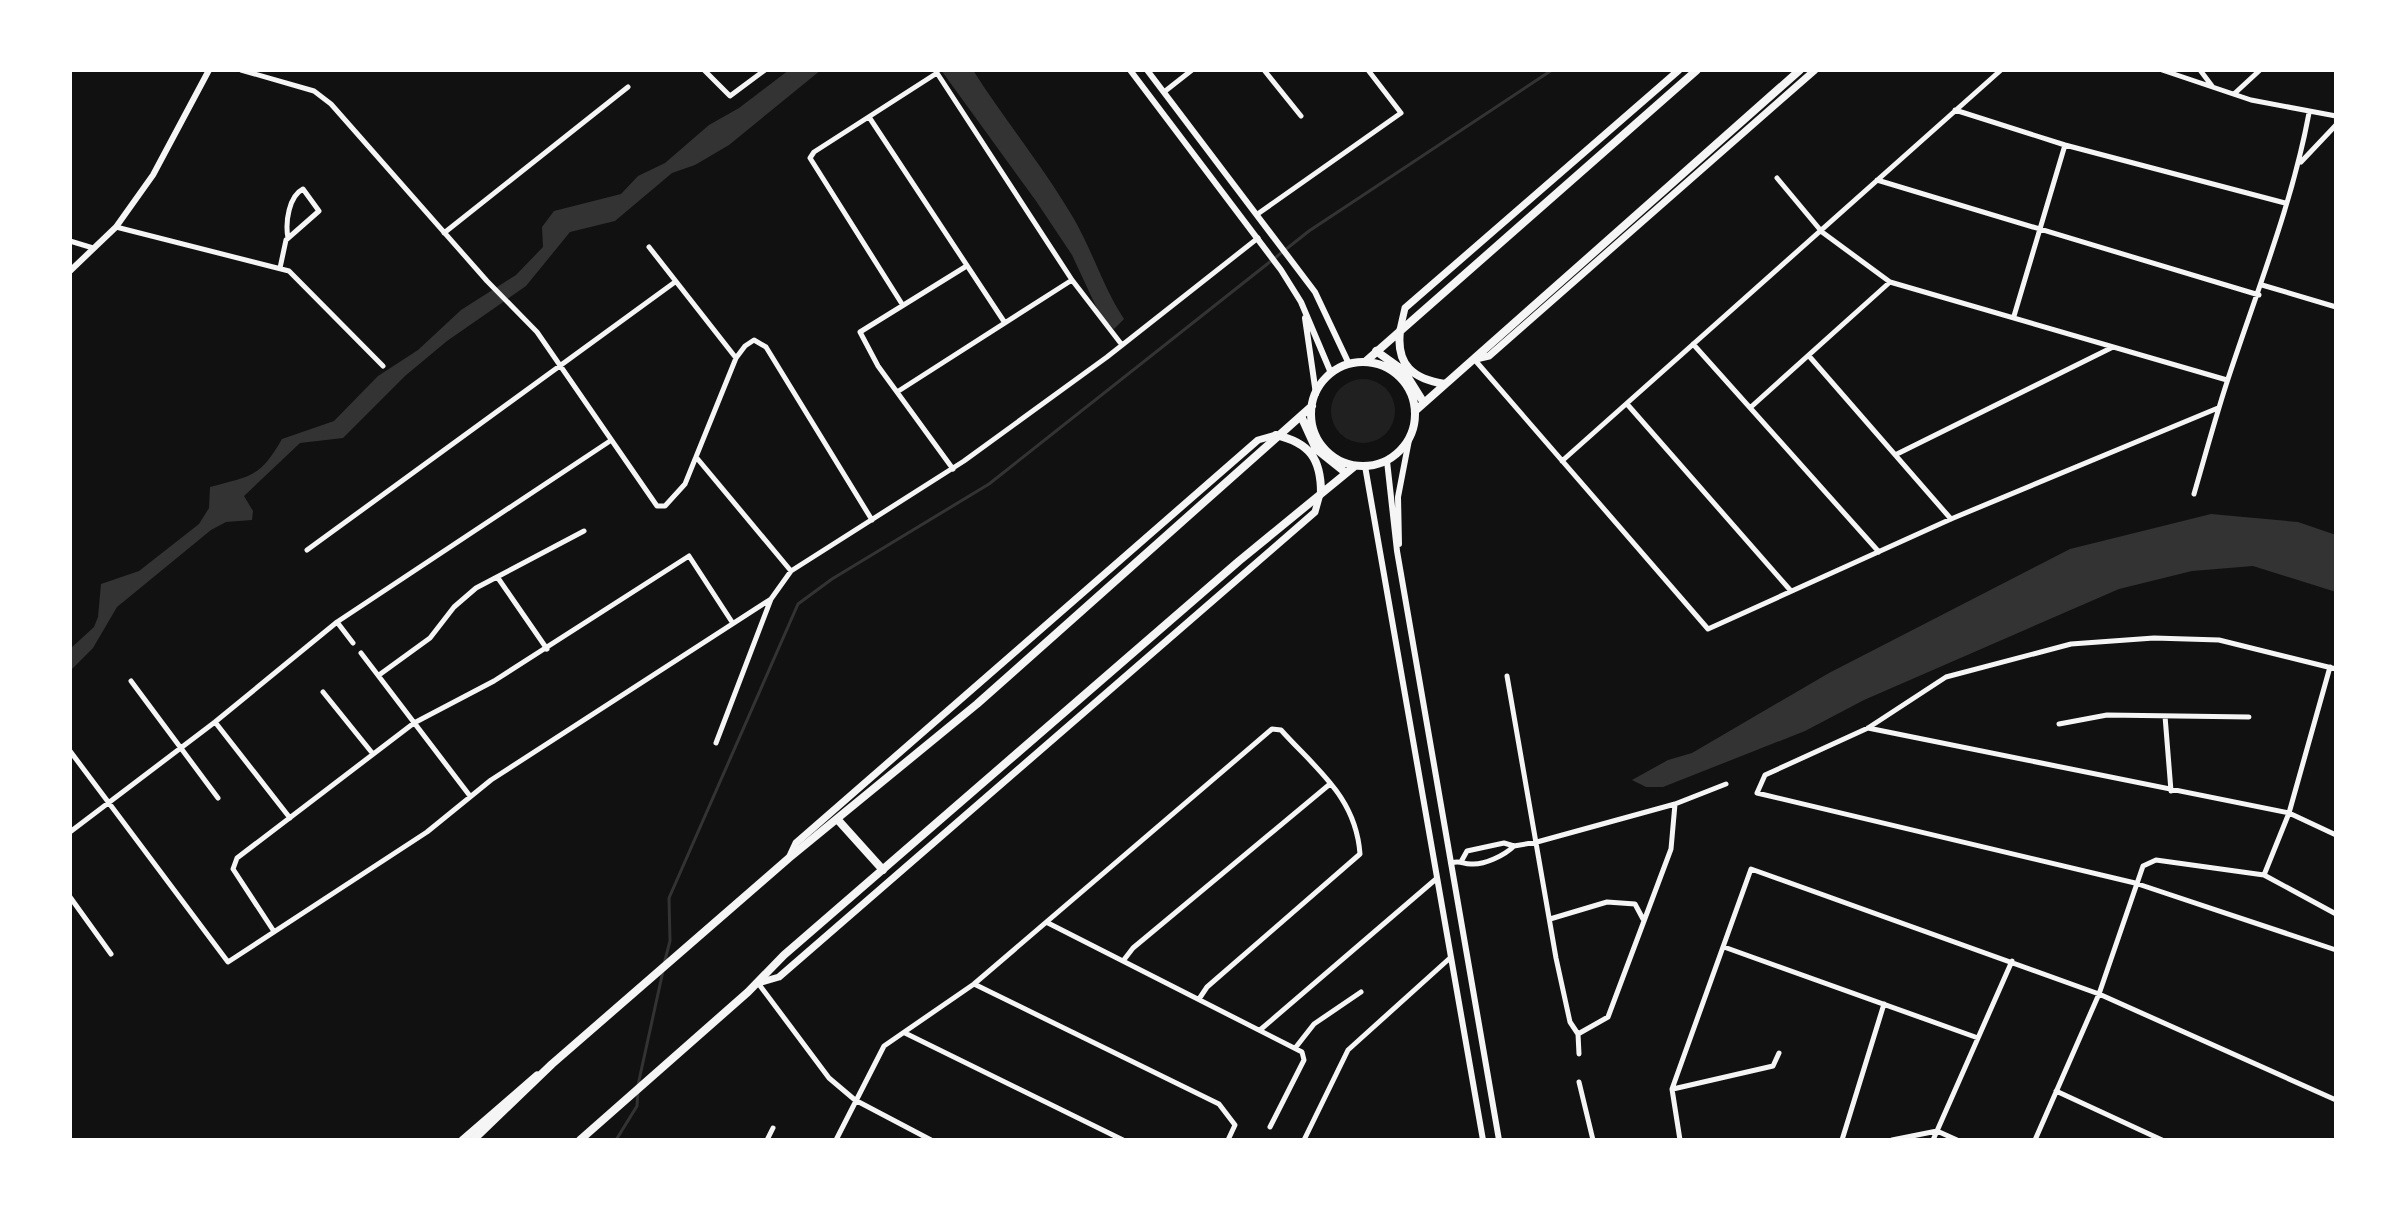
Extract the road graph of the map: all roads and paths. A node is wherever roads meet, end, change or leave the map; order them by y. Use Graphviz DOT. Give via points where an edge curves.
graph roads {
  1 [pos="209,70"];
  2 [pos="241,70"];
  3 [pos="704,70"];
  4 [pos="765,70"];
  5 [pos="1130,70"];
  6 [pos="1147,70"];
  7 [pos="1192,70"];
  8 [pos="1264,70"];
  9 [pos="1368,70"];
  10 [pos="1679,70"];
  11 [pos="1697,70"];
  12 [pos="1800,70"];
  13 [pos="1815,70"];
  14 [pos="2001,70"];
  15 [pos="2162,70"];
  16 [pos="2200,70"];
  17 [pos="2260,70"];
  18 [pos="940,71"];
  19 [pos="2213,86"];
  20 [pos="628,87"];
  21 [pos="1164,92"];
  22 [pos="2233,95"];
  23 [pos="1955,110"];
  24 [pos="2309,113"];
  25 [pos="1301,116"];
  26 [pos="2336,116"];
  27 [pos="869,117"];
  28 [pos="2336,125"];
  29 [pos="2065,145"];
  30 [pos="2300,162"];
  31 [pos="1777,178"];
  32 [pos="1877,180"];
  33 [pos="2285,203"];
  34 [pos="1259,213"];
  35 [pos="116,227"];
  36 [pos="2040,230"];
  37 [pos="1822,232"];
  38 [pos="444,233"];
  39 [pos="288,238"];
  40 [pos="1258,238"];
  41 [pos="1614,240"];
  42 [pos="70,241"];
  43 [pos="649,247"];
  44 [pos="93,248"];
  45 [pos="965,267"];
  46 [pos="280,268"];
  47 [pos="70,271"];
  48 [pos="1072,280"];
  49 [pos="675,282"];
  50 [pos="1890,282"];
  51 [pos="2262,285"];
  52 [pos="2259,295"];
  53 [pos="1301,302"];
  54 [pos="902,304"];
  55 [pos="2336,307"];
  56 [pos="2014,316"];
  57 [pos="1005,323"];
  58 [pos="1400,330"];
  59 [pos="1693,344"];
  60 [pos="1122,345"];
  61 [pos="2114,346"];
  62 [pos="1376,351"];
  63 [pos="1809,356"];
  64 [pos="736,358"];
  65 [pos="1474,359"];
  66 [pos="1365,362"];
  67 [pos="1349,364"];
  68 [pos="561,365"];
  69 [pos="383,366"];
  70 [pos="1331,373"];
  71 [pos="2227,380"];
  72 [pos="1445,384"];
  73 [pos="897,392"];
  74 [pos="1316,394"];
  75 [pos="1424,403"];
  76 [pos="1627,404"];
  77 [pos="1312,406"];
  78 [pos="1751,407"];
  79 [pos="2218,408"];
  80 [pos="1415,411"];
  81 [pos="1301,416"];
  82 [pos="1276,435"];
  83 [pos="1409,440"];
  84 [pos="611,441"];
  85 [pos="1895,455"];
  86 [pos="696,457"];
  87 [pos="1387,461"];
  88 [pos="1562,461"];
  89 [pos="1360,466"];
  90 [pos="953,469"];
  91 [pos="1346,473"];
  92 [pos="1321,493"];
  93 [pos="2194,494"];
  94 [pos="1951,519"];
  95 [pos="872,520"];
  96 [pos="584,531"];
  97 [pos="307,550"];
  98 [pos="1397,551"];
  99 [pos="1879,552"];
  100 [pos="791,571"];
  101 [pos="498,578"];
  102 [pos="1791,591"];
  103 [pos="771,599"];
  104 [pos="337,622"];
  105 [pos="732,622"];
  106 [pos="353,643"];
  107 [pos="547,649"];
  108 [pos="361,653"];
  109 [pos="2333,668"];
  110 [pos="379,675"];
  111 [pos="1507,676"];
  112 [pos="131,681"];
  113 [pos="323,692"];
  114 [pos="2165,716"];
  115 [pos="2249,717"];
  116 [pos="215,722"];
  117 [pos="414,723"];
  118 [pos="2059,724"];
  119 [pos="1868,728"];
  120 [pos="716,743"];
  121 [pos="181,748"];
  122 [pos="70,751"];
  123 [pos="373,754"];
  124 [pos="1330,784"];
  125 [pos="1726,784"];
  126 [pos="2171,791"];
  127 [pos="470,796"];
  128 [pos="218,798"];
  129 [pos="109,802"];
  130 [pos="1675,804"];
  131 [pos="2289,813"];
  132 [pos="290,818"];
  133 [pos="838,820"];
  134 [pos="70,832"];
  135 [pos="2336,835"];
  136 [pos="1537,842"];
  137 [pos="1514,846"];
  138 [pos="789,858"];
  139 [pos="1462,860"];
  140 [pos="1451,863"];
  141 [pos="1434,866"];
  142 [pos="883,870"];
  143 [pos="2264,875"];
  144 [pos="1436,879"];
  145 [pos="2135,883"];
  146 [pos="70,897"];
  147 [pos="2336,914"];
  148 [pos="1550,919"];
  149 [pos="1644,920"];
  150 [pos="1048,923"];
  151 [pos="273,930"];
  152 [pos="1724,947"];
  153 [pos="2336,950"];
  154 [pos="111,954"];
  155 [pos="1450,958"];
  156 [pos="1123,961"];
  157 [pos="2012,961"];
  158 [pos="758,983"];
  159 [pos="974,984"];
  160 [pos="1361,992"];
  161 [pos="2099,994"];
  162 [pos="1199,999"];
  163 [pos="1884,1004"];
  164 [pos="1260,1030"];
  165 [pos="905,1033"];
  166 [pos="1578,1034"];
  167 [pos="1978,1038"];
  168 [pos="1296,1047"];
  169 [pos="1779,1053"];
  170 [pos="1579,1054"];
  171 [pos="552,1064"];
  172 [pos="1579,1082"];
  173 [pos="1672,1089"];
  174 [pos="2056,1091"];
  175 [pos="855,1100"];
  176 [pos="2336,1100"];
  177 [pos="1270,1127"];
  178 [pos="773,1128"];
  179 [pos="1937,1131"];
  180 [pos="462,1140"];
  181 [pos="473,1140"];
  182 [pos="580,1140"];
  183 [pos="767,1140"];
  184 [pos="836,1140"];
  185 [pos="931,1140"];
  186 [pos="1123,1140"];
  187 [pos="1228,1140"];
  188 [pos="1304,1140"];
  189 [pos="1483,1140"];
  190 [pos="1499,1140"];
  191 [pos="1593,1140"];
  192 [pos="1680,1140"];
  193 [pos="1842,1140"];
  194 [pos="1892,1140"];
  195 [pos="1933,1140"];
  196 [pos="1957,1140"];
  197 [pos="2035,1140"];
  198 [pos="2162,1140"];
  1 -- 35 [label="street" via="153,175"];
  2 -- 38 [label="street" via="314,91 331,104"];
  3 -- 4 [label="street" via="730,96"];
  5 -- 40 [label="street"];
  6 -- 21 [label="street"];
  7 -- 21 [label="street"];
  8 -- 25 [label="street"];
  9 -- 34 [label="street" via="1401,113"];
  10 -- 58 [label="main road" via="1405,308"];
  11 -- 58 [label="highway"];
  12 -- 41 [label="highway"];
  13 -- 41 [label="main road"];
  14 -- 23 [label="street"];
  15 -- 19 [label="street"];
  16 -- 19 [label="street"];
  17 -- 22 [label="street"];
  18 -- 27 [label="street"];
  18 -- 48 [label="street"];
  19 -- 22 [label="street"];
  20 -- 38 [label="street"];
  21 -- 34 [label="street"];
  22 -- 24 [label="street"];
  23 -- 29 [label="street"];
  23 -- 32 [label="street"];
  24 -- 26 [label="street"];
  24 -- 30 [label="street"];
  27 -- 45 [label="street"];
  27 -- 54 [label="street" via="810,158"];
  28 -- 30 [label="street"];
  29 -- 33 [label="street"];
  29 -- 36 [label="street"];
  30 -- 33 [label="street"];
  31 -- 37 [label="street"];
  32 -- 36 [label="street"];
  32 -- 37 [label="street"];
  33 -- 51 [label="street"];
  34 -- 67 [label="street" via="1315,292"];
  35 -- 44 [label="street"];
  35 -- 46 [label="street"];
  36 -- 52 [label="street"];
  36 -- 56 [label="street"];
  37 -- 50 [label="street"];
  37 -- 59 [label="street"];
  38 -- 68 [label="street"];
  39 -- 39 [label="street" via="287,220 296,193 303,189 319,211"];
  39 -- 46 [label="street"];
  40 -- 53 [label="street"];
  40 -- 60 [label="street"];
  41 -- 65 [label="highway"];
  42 -- 44 [label="street"];
  43 -- 49 [label="street"];
  44 -- 47 [label="street"];
  45 -- 54 [label="street"];
  45 -- 57 [label="street"];
  46 -- 69 [label="street" via="289,271"];
  48 -- 57 [label="street"];
  48 -- 60 [label="street"];
  49 -- 64 [label="street"];
  49 -- 68 [label="street"];
  50 -- 56 [label="street"];
  50 -- 63 [label="street"];
  51 -- 52 [label="street"];
  51 -- 55 [label="street"];
  52 -- 71 [label="street"];
  53 -- 70 [label="street"];
  53 -- 74 [label="street"];
  54 -- 73 [label="street" via="860,332"];
  56 -- 61 [label="street"];
  57 -- 73 [label="street"];
  58 -- 62 [label="highway"];
  58 -- 72 [label="highway" via="1400,358 1407,368 1425,381"];
  59 -- 76 [label="street"];
  59 -- 78 [label="street"];
  60 -- 90 [label="street"];
  61 -- 71 [label="street"];
  61 -- 85 [label="street"];
  62 -- 66 [label="highway"];
  62 -- 75 [label="highway" via="1404,371"];
  63 -- 78 [label="street"];
  63 -- 85 [label="street"];
  64 -- 86 [label="street"];
  64 -- 95 [label="street" via="749,342 766,347"];
  65 -- 72 [label="highway"];
  65 -- 88 [label="street"];
  66 -- 67 [label="highway"];
  66 -- 80 [label="highway" via="1395,373 1407,386"];
  67 -- 70 [label="highway"];
  68 -- 84 [label="street"];
  68 -- 97 [label="street"];
  70 -- 74 [label="highway"];
  71 -- 79 [label="street"];
  72 -- 75 [label="highway"];
  73 -- 90 [label="street"];
  74 -- 77 [label="highway"];
  75 -- 80 [label="highway"];
  76 -- 88 [label="street"];
  76 -- 102 [label="street"];
  77 -- 81 [label="highway"];
  77 -- 89 [label="highway" via="1312,422 1322,444 1340,460"];
  78 -- 99 [label="street"];
  79 -- 93 [label="street"];
  79 -- 94 [label="street"];
  80 -- 83 [label="highway"];
  81 -- 82 [label="highway"];
  81 -- 91 [label="highway" via="1316,449"];
  82 -- 92 [label="highway" via="1299,441 1312,452 1321,470"];
  82 -- 133 [label="highway" via="977,704"];
  82 -- 138 [label="main road" via="1258,440 1201,489 796,843"];
  83 -- 87 [label="highway"];
  83 -- 98 [label="street" via="1399,488"];
  84 -- 86 [label="street" via="657,506 674,499"];
  84 -- 104 [label="street"];
  85 -- 94 [label="street"];
  86 -- 100 [label="street"];
  87 -- 89 [label="highway"];
  87 -- 98 [label="street"];
  88 -- 102 [label="street" via="1708,629"];
  89 -- 91 [label="highway"];
  89 -- 141 [label="street"];
  90 -- 95 [label="street"];
  91 -- 92 [label="highway"];
  92 -- 142 [label="highway"];
  92 -- 158 [label="main road" via="1315,512 779,977"];
  94 -- 99 [label="street"];
  95 -- 100 [label="street"];
  96 -- 101 [label="street"];
  98 -- 140 [label="street"];
  99 -- 102 [label="street"];
  100 -- 103 [label="street"];
  101 -- 107 [label="street"];
  101 -- 110 [label="street" via="464,598 430,638"];
  103 -- 105 [label="street"];
  103 -- 120 [label="street"];
  104 -- 106 [label="street"];
  104 -- 116 [label="street"];
  105 -- 107 [label="street" via="689,556"];
  105 -- 127 [label="street"];
  107 -- 117 [label="street"];
  108 -- 110 [label="street"];
  109 -- 119 [label="street" via="2219,640 2071,644 1946,677"];
  109 -- 131 [label="street"];
  110 -- 117 [label="street"];
  111 -- 136 [label="street"];
  112 -- 121 [label="street"];
  113 -- 123 [label="street"];
  114 -- 115 [label="street"];
  114 -- 118 [label="street" via="2107,715"];
  114 -- 126 [label="street"];
  116 -- 121 [label="street"];
  116 -- 132 [label="street"];
  117 -- 123 [label="street"];
  117 -- 127 [label="street"];
  119 -- 126 [label="street"];
  119 -- 145 [label="street" via="1765,775 1757,793"];
  121 -- 128 [label="street"];
  121 -- 129 [label="street"];
  122 -- 129 [label="street"];
  123 -- 132 [label="street"];
  124 -- 150 [label="street" via="1281,730 1272,729"];
  124 -- 156 [label="street"];
  124 -- 162 [label="street" via="1354,816 1360,854"];
  125 -- 130 [label="street"];
  126 -- 131 [label="street"];
  127 -- 151 [label="street" via="427,832"];
  129 -- 134 [label="street"];
  129 -- 151 [label="street" via="228,962"];
  130 -- 136 [label="street"];
  130 -- 149 [label="street" via="1671,849"];
  131 -- 135 [label="street"];
  131 -- 143 [label="street"];
  132 -- 151 [label="street" via="237,858 233,869"];
  133 -- 138 [label="highway"];
  133 -- 142 [label="highway"];
  136 -- 137 [label="street"];
  136 -- 148 [label="street"];
  137 -- 139 [label="street" via="1505,855 1471,864"];
  137 -- 139 [label="street" via="1504,843 1467,851"];
  138 -- 171 [label="highway"];
  139 -- 140 [label="street"];
  140 -- 141 [label="street"];
  140 -- 190 [label="street"];
  141 -- 144 [label="street"];
  142 -- 158 [label="highway"];
  143 -- 145 [label="street" via="2156,860 2143,866"];
  143 -- 147 [label="street"];
  144 -- 155 [label="street"];
  144 -- 164 [label="street"];
  145 -- 153 [label="street"];
  145 -- 161 [label="street"];
  146 -- 154 [label="street"];
  148 -- 149 [label="street" via="1607,902 1635,904"];
  148 -- 166 [label="street" via="1570,1022"];
  149 -- 166 [label="street" via="1608,1017"];
  150 -- 156 [label="street"];
  150 -- 159 [label="street"];
  152 -- 157 [label="street" via="1751,869"];
  152 -- 163 [label="street"];
  152 -- 173 [label="street"];
  155 -- 188 [label="street" via="1348,1050"];
  155 -- 189 [label="street"];
  156 -- 162 [label="street"];
  157 -- 161 [label="street"];
  157 -- 167 [label="street"];
  158 -- 175 [label="street" via="829,1078"];
  158 -- 182 [label="highway"];
  159 -- 165 [label="street"];
  159 -- 187 [label="street" via="1219,1104 1235,1125"];
  160 -- 168 [label="street" via="1314,1024"];
  161 -- 174 [label="street"];
  161 -- 176 [label="street"];
  162 -- 164 [label="street"];
  163 -- 167 [label="street"];
  163 -- 193 [label="street"];
  164 -- 168 [label="street"];
  165 -- 175 [label="street" via="884,1046"];
  165 -- 186 [label="street"];
  166 -- 170 [label="street"];
  167 -- 179 [label="street"];
  168 -- 177 [label="street" via="1305,1055"];
  169 -- 173 [label="street" via="1773,1066"];
  171 -- 180 [label="main road"];
  171 -- 181 [label="highway"];
  172 -- 191 [label="street"];
  173 -- 192 [label="street"];
  174 -- 197 [label="street"];
  174 -- 198 [label="street"];
  175 -- 184 [label="street"];
  175 -- 185 [label="street"];
  178 -- 183 [label="street"];
  179 -- 194 [label="street"];
  179 -- 195 [label="street"];
  179 -- 196 [label="street"];
}
